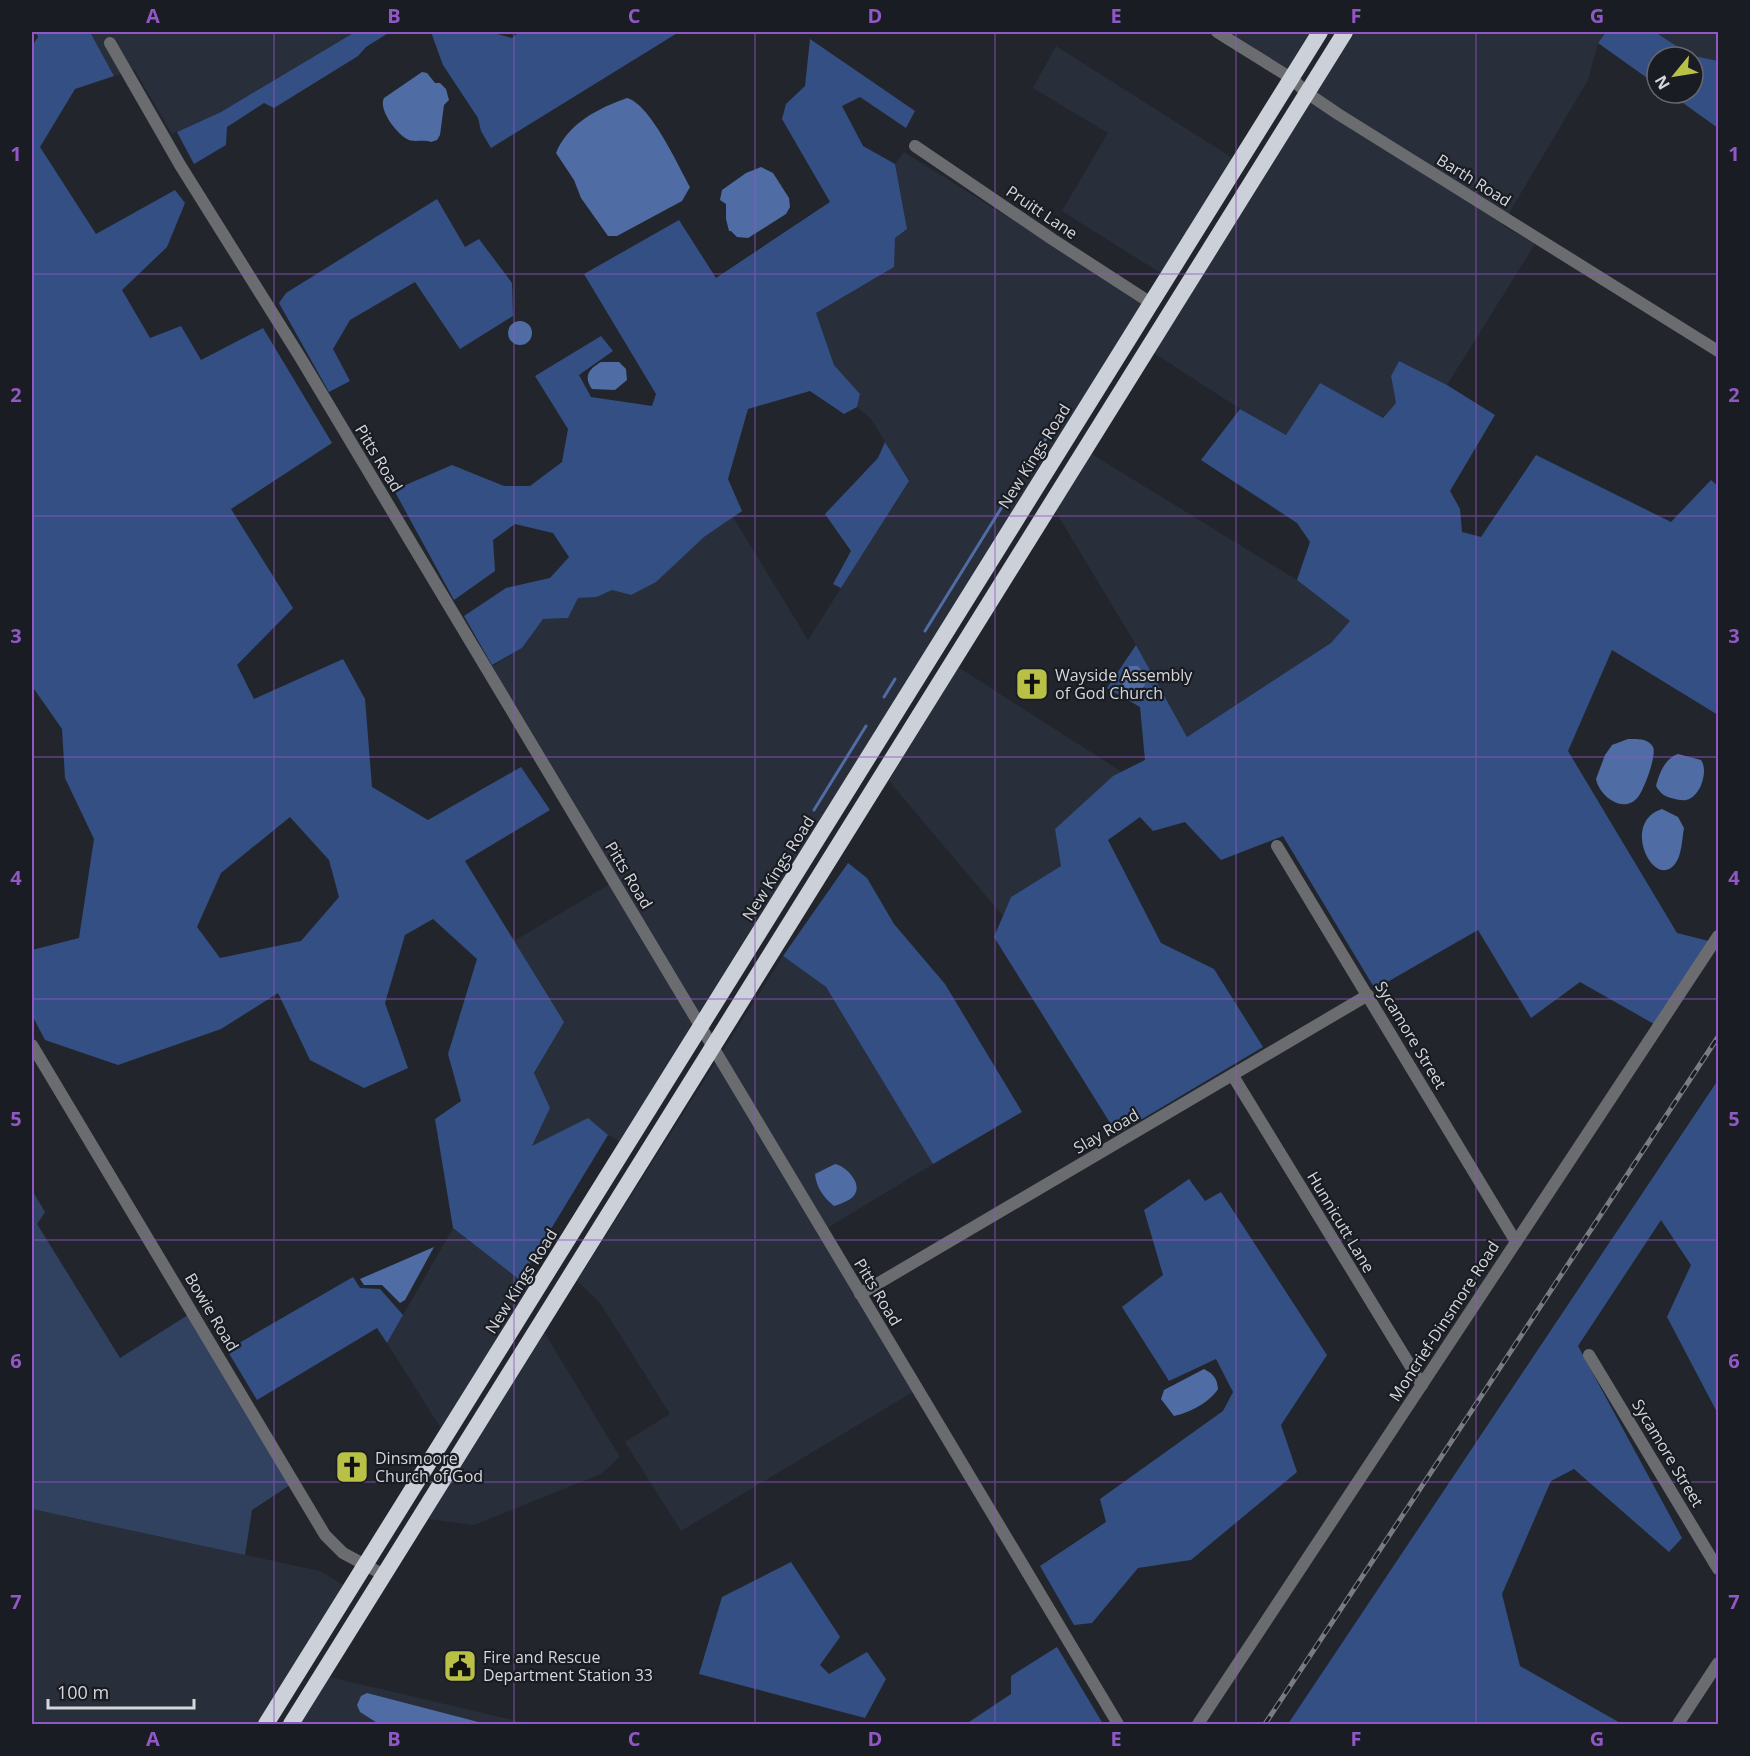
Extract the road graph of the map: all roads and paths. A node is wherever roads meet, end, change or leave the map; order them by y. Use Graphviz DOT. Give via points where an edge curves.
graph roads {
  1 [pos="1216,32"];
  2 [pos="1320,32"];
  3 [pos="1345,32"];
  4 [pos="110,43"];
  5 [pos="1291,78"];
  6 [pos="1307,93"];
  7 [pos="915,146"];
  8 [pos="1151,303"];
  9 [pos="1719,351"];
  10 [pos="1091,398"];
  11 [pos="1110,409"];
  12 [pos="894,715"];
  13 [pos="913,726"];
  14 [pos="1276,846"];
  15 [pos="1719,936"];
  16 [pos="1368,995"];
  17 [pos="700,1026"];
  18 [pos="32,1045"];
  19 [pos="713,1047"];
  20 [pos="1233,1076"];
  21 [pos="1516,1242"];
  22 [pos="860,1294"];
  23 [pos="529,1302"];
  24 [pos="547,1313"];
  25 [pos="1589,1355"];
  26 [pos="1422,1385"];
  27 [pos="365,1565"];
  28 [pos="1719,1569"];
  29 [pos="384,1575"];
  30 [pos="320,1637"];
  31 [pos="340,1645"];
  32 [pos="1719,1663"];
  33 [pos="266,1725"];
  34 [pos="291,1725"];
  35 [pos="1118,1725"];
  36 [pos="1198,1725"];
  37 [pos="1678,1725"];
  1 -- 5 [label="street, Barth Road"];
  2 -- 5 [label="highway, New Kings Road"];
  3 -- 6 [label="highway"];
  4 -- 17 [label="street, Pitts Road"];
  5 -- 6 [label="street, Barth Road"];
  5 -- 8 [label="highway, New Kings Road"];
  6 -- 9 [label="street, Barth Road"];
  6 -- 11 [label="highway"];
  7 -- 8 [label="street, Pruitt Lane"];
  8 -- 10 [label="highway, New Kings Road"];
  10 -- 11 [label="street"];
  10 -- 12 [label="highway, New Kings Road"];
  11 -- 13 [label="highway"];
  12 -- 13 [label="street"];
  12 -- 17 [label="highway, New Kings Road"];
  13 -- 19 [label="highway"];
  14 -- 16 [label="street, Sycamore Street"];
  15 -- 21 [label="street, Moncrief-Dinsmore Road"];
  16 -- 20 [label="street, Slay Road"];
  16 -- 21 [label="street, Sycamore Street"];
  17 -- 19 [label="street, Pitts Road"];
  17 -- 23 [label="highway, New Kings Road"];
  18 -- 27 [label="street, Bowie Road" via="325,1535 343,1553"];
  19 -- 22 [label="street, Pitts Road"];
  19 -- 24 [label="highway"];
  20 -- 22 [label="street, Slay Road"];
  20 -- 26 [label="street, Hunnicutt Lane"];
  21 -- 26 [label="street, Moncrief-Dinsmore Road"];
  22 -- 35 [label="street, Pitts Road"];
  23 -- 24 [label="street"];
  23 -- 27 [label="highway, New Kings Road"];
  24 -- 29 [label="highway"];
  25 -- 28 [label="street, Sycamore Street"];
  26 -- 36 [label="street, Moncrief-Dinsmore Road"];
  27 -- 29 [label="street, Bowie Road"];
  27 -- 30 [label="highway, New Kings Road"];
  29 -- 31 [label="highway"];
  30 -- 31 [label="street"];
  30 -- 33 [label="highway, New Kings Road"];
  31 -- 34 [label="highway"];
  32 -- 37 [label="street"];
}
